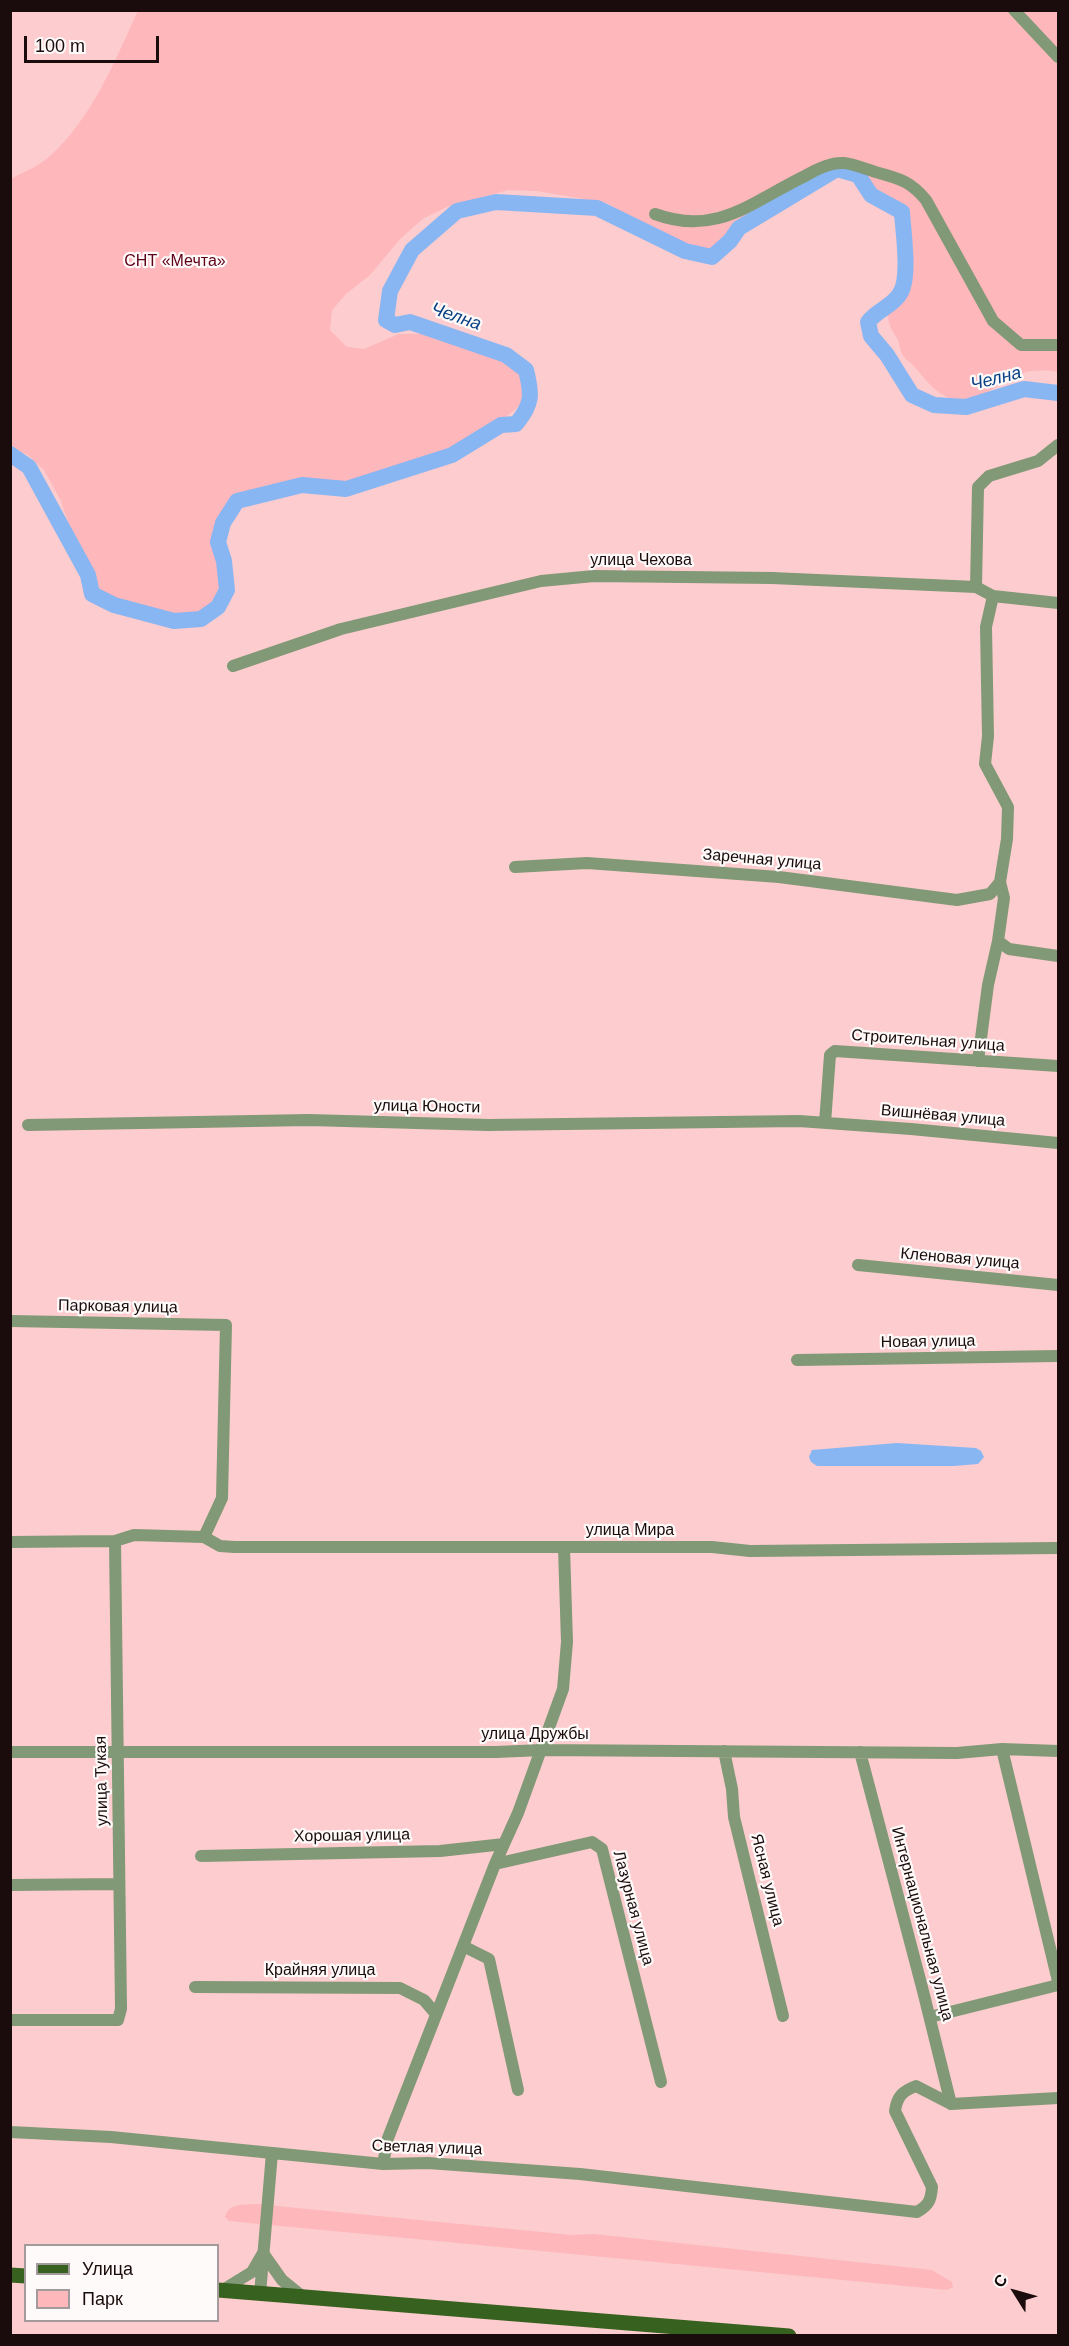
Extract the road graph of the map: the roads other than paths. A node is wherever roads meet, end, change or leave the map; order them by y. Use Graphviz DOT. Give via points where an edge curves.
graph roads {
  1 [pos="1014,10"];
  2 [pos="1059,57"];
  3 [pos="655,214"];
  4 [pos="1059,345"];
  5 [pos="1059,445"];
  6 [pos="976,587"];
  7 [pos="993,596"];
  8 [pos="1059,603"];
  9 [pos="233,666"];
  10 [pos="514,867"];
  11 [pos="1000,882"];
  12 [pos="998,940"];
  13 [pos="1059,956"];
  14 [pos="978,1061"];
  15 [pos="1059,1066"];
  16 [pos="825,1123"];
  17 [pos="28,1125"];
  18 [pos="1059,1143"];
  19 [pos="858,1265"];
  20 [pos="1059,1285"];
  21 [pos="10,1321"];
  22 [pos="1059,1356"];
  23 [pos="797,1360"];
  24 [pos="204,1537"];
  25 [pos="115,1541"];
  26 [pos="10,1542"];
  27 [pos="564,1548"];
  28 [pos="1059,1548"];
  29 [pos="1002,1749"];
  30 [pos="542,1750"];
  31 [pos="724,1751"];
  32 [pos="1059,1751"];
  33 [pos="10,1752"];
  34 [pos="118,1752"];
  35 [pos="860,1752"];
  36 [pos="504,1844"];
  37 [pos="201,1856"];
  38 [pos="495,1864"];
  39 [pos="119,1884"];
  40 [pos="10,1885"];
  41 [pos="463,1946"];
  42 [pos="1059,1983"];
  43 [pos="195,1987"];
  44 [pos="436,2014"];
  45 [pos="783,2016"];
  46 [pos="930,2017"];
  47 [pos="10,2020"];
  48 [pos="661,2082"];
  49 [pos="518,2091"];
  50 [pos="1059,2098"];
  51 [pos="951,2104"];
  52 [pos="10,2132"];
  53 [pos="272,2153"];
  54 [pos="383,2164"];
  55 [pos="263,2253"];
  56 [pos="219,2290"];
  57 [pos="260,2294"];
  58 [pos="303,2297"];
  59 [pos="789,2336"];
  1 -- 2 [label="street"];
  3 -- 4 [label="street" via="672,220 715,220 742,211 817,170 843,163 904,180 926,200 993,321 1022,345"];
  5 -- 6 [label="street" via="1038,461 989,476 978,487"];
  6 -- 7 [label="street, улица Чехова"];
  6 -- 9 [label="street, улица Чехова" via="772,578 594,576 541,580 341,629"];
  7 -- 8 [label="street, улица Чехова"];
  7 -- 11 [label="street" via="986,627 985,764 1008,807"];
  10 -- 11 [label="street, Заречная улица" via="588,863 791,879 957,900 990,894"];
  11 -- 12 [label="street" via="1004,898"];
  12 -- 13 [label="street" via="1009,949"];
  12 -- 14 [label="street"];
  14 -- 15 [label="street, Строительная улица"];
  14 -- 16 [label="street, Строительная улица" via="831,1052"];
  16 -- 17 [label="street, улица Юности" via="488,1125 309,1120"];
  16 -- 18 [label="street, Вишнёвая улица"];
  19 -- 20 [label="street, Кленовая улица"];
  21 -- 24 [label="street, Парковая улица" via="226,1325 222,1498"];
  22 -- 23 [label="street, Новая улица"];
  24 -- 25 [label="street, улица Мира" via="134,1534"];
  24 -- 27 [label="street, улица Мира" via="220,1546 234,1547"];
  25 -- 26 [label="street, улица Мира"];
  25 -- 34 [label="street, улица Тукая"];
  27 -- 28 [label="street, улица Мира"];
  27 -- 30 [label="street" via="567,1642 563,1689"];
  29 -- 32 [label="street, улица Дружбы"];
  29 -- 35 [label="street, улица Дружбы" via="957,1753"];
  29 -- 42 [label="street"];
  30 -- 31 [label="street, улица Дружбы"];
  30 -- 34 [label="street, улица Дружбы"];
  30 -- 36 [label="street"];
  31 -- 35 [label="street, улица Дружбы"];
  31 -- 45 [label="street, Ясная улица" via="734,1817"];
  33 -- 34 [label="street, улица Дружбы"];
  34 -- 39 [label="street, улица Тукая"];
  35 -- 46 [label="street, Интернациональная улица"];
  36 -- 37 [label="street, Хорошая улица" via="440,1851"];
  36 -- 38 [label="street"];
  38 -- 41 [label="street"];
  38 -- 48 [label="street, Лазурная улица" via="592,1842 602,1849"];
  39 -- 40 [label="street"];
  39 -- 47 [label="street, улица Тукая" via="118,2020"];
  41 -- 44 [label="street"];
  41 -- 49 [label="street" via="489,1959"];
  42 -- 46 [label="street"];
  43 -- 44 [label="street, Крайняя улица" via="400,1988 424,2000"];
  44 -- 54 [label="street" via="388,2138"];
  46 -- 51 [label="street, Интернациональная улица"];
  50 -- 51 [label="street"];
  51 -- 54 [label="street, Светлая улица" via="916,2086 905,2090 896,2100 895,2110 932,2187 931,2199 917,2212 580,2174 428,2163"];
  52 -- 53 [label="street, Светлая улица" via="111,2137"];
  53 -- 54 [label="street, Светлая улица"];
  53 -- 55 [label="street"];
  55 -- 56 [label="street" via="252,2272"];
  55 -- 57 [label="street"];
  55 -- 58 [label="street" via="282,2280"];
  56 -- 57 [label="main road"];
  57 -- 58 [label="main road"];
  58 -- 59 [label="main road"];
}
